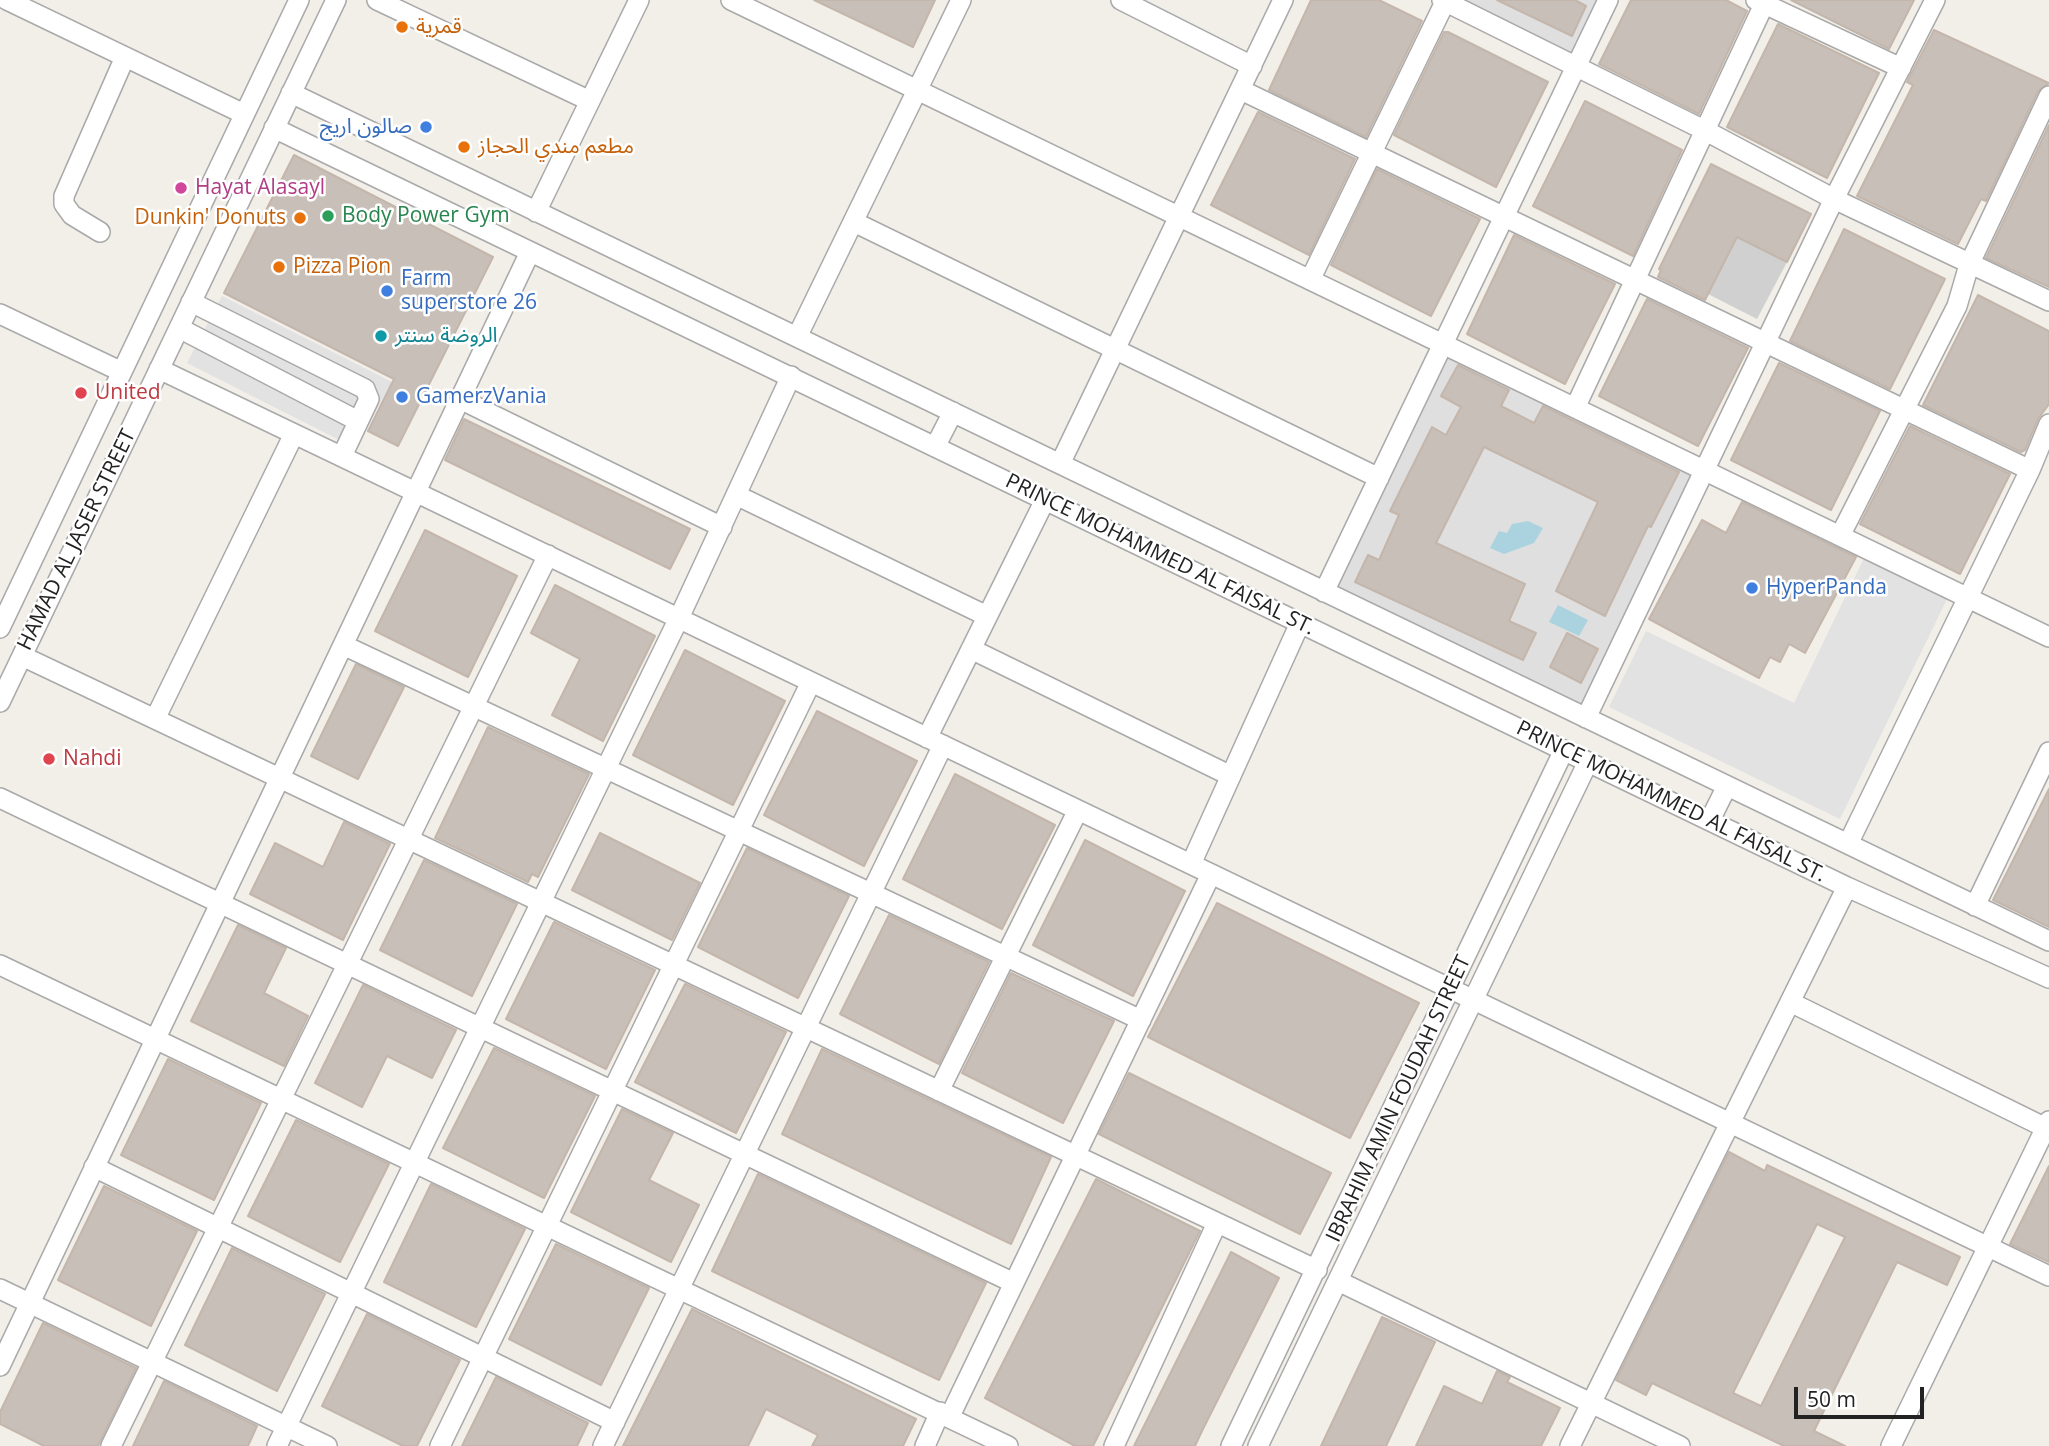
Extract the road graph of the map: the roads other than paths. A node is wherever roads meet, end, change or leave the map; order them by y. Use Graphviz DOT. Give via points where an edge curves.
graph roads {
  1 [pos="7,0"];
  2 [pos="299,0"];
  3 [pos="336,0"];
  4 [pos="377,0"];
  5 [pos="639,0"];
  6 [pos="731,0"];
  7 [pos="961,0"];
  8 [pos="1121,0"];
  9 [pos="1283,0"];
  10 [pos="1608,0"];
  11 [pos="1935,0"];
  12 [pos="1443,1"];
  13 [pos="1762,1"];
  14 [pos="753,5"];
  15 [pos="125,57"];
  16 [pos="1575,65"];
  17 [pos="1252,66"];
  18 [pos="1901,68"];
  19 [pos="918,90"];
  20 [pos="1241,90"];
  21 [pos="291,93"];
  22 [pos="2049,96"];
  23 [pos="590,101"];
  24 [pos="244,114"];
  25 [pos="274,128"];
  26 [pos="1706,131"];
  27 [pos="1372,153"];
  28 [pos="1834,199"];
  29 [pos="536,212"];
  30 [pos="1180,217"];
  31 [pos="1505,218"];
  32 [pos="854,222"];
  33 [pos="100,232"];
  34 [pos="530,252"];
  35 [pos="1969,265"];
  36 [pos="1310,280"];
  37 [pos="1637,281"];
  38 [pos="2049,301"];
  39 [pos="191,302"];
  40 [pos="0,314"];
  41 [pos="179,328"];
  42 [pos="797,337"];
  43 [pos="1444,344"];
  44 [pos="1768,344"];
  45 [pos="1115,349"];
  46 [pos="159,369"];
  47 [pos="120,371"];
  48 [pos="791,376"];
  49 [pos="460,399"];
  50 [pos="1575,408"];
  51 [pos="1904,411"];
  52 [pos="953,412"];
  53 [pos="358,421"];
  54 [pos="2049,424"];
  55 [pos="294,433"];
  56 [pos="935,447"];
  57 [pos="342,457"];
  58 [pos="1060,464"];
  59 [pos="2030,470"];
  60 [pos="1706,471"];
  61 [pos="1379,478"];
  62 [pos="416,492"];
  63 [pos="736,495"];
  64 [pos="1045,500"];
  65 [pos="722,527"];
  66 [pos="1840,536"];
  67 [pos="548,555"];
  68 [pos="1324,592"];
  69 [pos="1968,598"];
  70 [pos="988,616"];
  71 [pos="678,618"];
  72 [pos="1,621"];
  73 [pos="1300,623"];
  74 [pos="2049,637"];
  75 [pos="343,645"];
  76 [pos="971,649"];
  77 [pos="22,656"];
  78 [pos="811,682"];
  79 [pos="0,702"];
  80 [pos="473,707"];
  81 [pos="1586,718"];
  82 [pos="155,719"];
  83 [pos="935,741"];
  84 [pos="1564,750"];
  85 [pos="2049,752"];
  86 [pos="1588,762"];
  87 [pos="606,769"];
  88 [pos="1231,776"];
  89 [pos="280,778"];
  90 [pos="1727,786"];
  91 [pos="0,798"];
  92 [pos="1078,810"];
  93 [pos="1710,820"];
  94 [pos="738,831"];
  95 [pos="408,839"];
  96 [pos="1848,844"];
  97 [pos="1191,864"];
  98 [pos="1211,874"];
  99 [pos="1847,887"];
  100 [pos="871,894"];
  101 [pos="541,902"];
  102 [pos="220,903"];
  103 [pos="1975,906"];
  104 [pos="1487,913"];
  105 [pos="1510,924"];
  106 [pos="2049,941"];
  107 [pos="1006,957"];
  108 [pos="347,964"];
  109 [pos="674,965"];
  110 [pos="1,969"];
  111 [pos="2049,978"];
  112 [pos="1451,989"];
  113 [pos="1473,1000"];
  114 [pos="1790,1002"];
  115 [pos="1141,1020"];
  116 [pos="480,1027"];
  117 [pos="806,1028"];
  118 [pos="155,1040"];
  119 [pos="613,1091"];
  120 [pos="939,1091"];
  121 [pos="281,1099"];
  122 [pos="1730,1123"];
  123 [pos="2048,1125"];
  124 [pos="745,1154"];
  125 [pos="1075,1156"];
  126 [pos="414,1162"];
  127 [pos="94,1167"];
  128 [pos="1217,1223"];
  129 [pos="547,1225"];
  130 [pos="218,1228"];
  131 [pos="1988,1247"];
  132 [pos="1317,1270"];
  133 [pos="2049,1276"];
  134 [pos="1338,1281"];
  135 [pos="1014,1283"];
  136 [pos="680,1288"];
  137 [pos="0,1289"];
  138 [pos="351,1293"];
  139 [pos="30,1303"];
  140 [pos="483,1358"];
  141 [pos="152,1362"];
  142 [pos="0,1366"];
  143 [pos="1256,1391"];
  144 [pos="1279,1401"];
  145 [pos="1591,1403"];
  146 [pos="945,1414"];
  147 [pos="615,1422"];
  148 [pos="286,1426"];
  149 [pos="111,1446"];
  150 [pos="276,1446"];
  151 [pos="327,1446"];
  152 [pos="440,1446"];
  153 [pos="603,1446"];
  154 [pos="925,1446"];
  155 [pos="1008,1446"];
  156 [pos="1114,1446"];
  157 [pos="1231,1446"];
  158 [pos="1258,1446"];
  159 [pos="1570,1446"];
  160 [pos="1680,1446"];
  161 [pos="1891,1446"];
  1 -- 15 [label="street"];
  2 -- 24 [label="street, HAMAD AL JASER STREET"];
  3 -- 21 [label="street, HAMAD AL JASER STREET"];
  4 -- 23 [label="street"];
  5 -- 23 [label="street"];
  6 -- 14 [label="street"];
  7 -- 19 [label="street"];
  8 -- 17 [label="street"];
  9 -- 17 [label="street"];
  10 -- 16 [label="street"];
  11 -- 18 [label="street"];
  12 -- 16 [label="street"];
  12 -- 27 [label="street"];
  13 -- 18 [label="street"];
  13 -- 26 [label="street"];
  14 -- 19 [label="street"];
  15 -- 24 [label="street"];
  15 -- 33 [label="street" via="64,196 72,215"];
  16 -- 26 [label="street"];
  16 -- 31 [label="street"];
  17 -- 20 [label="street"];
  18 -- 28 [label="street"];
  19 -- 30 [label="street"];
  19 -- 32 [label="street"];
  20 -- 27 [label="street"];
  20 -- 30 [label="street"];
  21 -- 25 [label="street, HAMAD AL JASER STREET"];
  21 -- 29 [label="street, PRINCE MOHAMMED AL FAISAL ST."];
  22 -- 35 [label="street"];
  23 -- 29 [label="street"];
  24 -- 47 [label="street, HAMAD AL JASER STREET"];
  25 -- 34 [label="street, PRINCE MOHAMMED AL FAISAL ST."];
  25 -- 39 [label="street, HAMAD AL JASER STREET"];
  26 -- 28 [label="street"];
  26 -- 37 [label="street"];
  27 -- 31 [label="street"];
  27 -- 36 [label="street"];
  28 -- 35 [label="street"];
  28 -- 44 [label="street"];
  29 -- 42 [label="street, PRINCE MOHAMMED AL FAISAL ST."];
  30 -- 36 [label="street"];
  30 -- 45 [label="street"];
  31 -- 37 [label="street"];
  31 -- 43 [label="street"];
  32 -- 42 [label="street"];
  32 -- 45 [label="street"];
  34 -- 48 [label="street, PRINCE MOHAMMED AL FAISAL ST."];
  34 -- 49 [label="street"];
  35 -- 38 [label="street"];
  35 -- 51 [label="street" via="1957,306"];
  36 -- 43 [label="street"];
  37 -- 44 [label="street"];
  37 -- 50 [label="street"];
  39 -- 41 [label="street, HAMAD AL JASER STREET"];
  39 -- 53 [label="street" via="360,384 369,399"];
  40 -- 47 [label="street"];
  41 -- 46 [label="street, HAMAD AL JASER STREET"];
  41 -- 53 [label="street"];
  42 -- 52 [label="street, PRINCE MOHAMMED AL FAISAL ST."];
  43 -- 50 [label="street"];
  43 -- 61 [label="street"];
  44 -- 51 [label="street"];
  44 -- 60 [label="street"];
  45 -- 58 [label="street"];
  45 -- 61 [label="street"];
  46 -- 55 [label="street"];
  46 -- 77 [label="street, HAMAD AL JASER STREET"];
  47 -- 72 [label="street, HAMAD AL JASER STREET"];
  48 -- 56 [label="street, PRINCE MOHAMMED AL FAISAL ST."];
  48 -- 63 [label="street"];
  49 -- 62 [label="street"];
  49 -- 65 [label="street"];
  50 -- 60 [label="street"];
  51 -- 59 [label="street"];
  51 -- 66 [label="street"];
  52 -- 56 [label="street"];
  52 -- 58 [label="street, PRINCE MOHAMMED AL FAISAL ST."];
  53 -- 57 [label="street"];
  54 -- 59 [label="street"];
  55 -- 57 [label="street"];
  55 -- 82 [label="street"];
  56 -- 64 [label="street, PRINCE MOHAMMED AL FAISAL ST."];
  57 -- 62 [label="street"];
  58 -- 68 [label="street, PRINCE MOHAMMED AL FAISAL ST."];
  59 -- 69 [label="street"];
  60 -- 66 [label="street"];
  60 -- 81 [label="street"];
  61 -- 68 [label="street"];
  62 -- 67 [label="street"];
  62 -- 75 [label="street"];
  63 -- 65 [label="street"];
  63 -- 70 [label="street"];
  64 -- 70 [label="street"];
  64 -- 73 [label="street, PRINCE MOHAMMED AL FAISAL ST."];
  65 -- 71 [label="street"];
  66 -- 69 [label="street"];
  67 -- 71 [label="street"];
  67 -- 80 [label="street"];
  68 -- 81 [label="street, PRINCE MOHAMMED AL FAISAL ST."];
  69 -- 74 [label="street"];
  69 -- 96 [label="street"];
  70 -- 76 [label="street"];
  71 -- 78 [label="street"];
  71 -- 87 [label="street"];
  73 -- 84 [label="street, PRINCE MOHAMMED AL FAISAL ST."];
  73 -- 88 [label="street"];
  75 -- 80 [label="street"];
  75 -- 89 [label="street"];
  76 -- 83 [label="street"];
  76 -- 88 [label="street"];
  77 -- 79 [label="street, HAMAD AL JASER STREET"];
  77 -- 82 [label="street"];
  78 -- 83 [label="street"];
  78 -- 94 [label="street"];
  80 -- 87 [label="street"];
  80 -- 95 [label="street"];
  81 -- 90 [label="street, PRINCE MOHAMMED AL FAISAL ST."];
  82 -- 89 [label="street"];
  83 -- 92 [label="street"];
  83 -- 100 [label="street"];
  84 -- 86 [label="street, PRINCE MOHAMMED AL FAISAL ST."];
  84 -- 104 [label="street, IBRAHIM AMIN FOUDAH STREET"];
  85 -- 103 [label="street"];
  86 -- 93 [label="street, PRINCE MOHAMMED AL FAISAL ST."];
  86 -- 105 [label="street, IBRAHIM AMIN FOUDAH STREET"];
  87 -- 94 [label="street"];
  87 -- 101 [label="street"];
  88 -- 97 [label="street"];
  89 -- 95 [label="street"];
  89 -- 102 [label="street"];
  90 -- 93 [label="street"];
  90 -- 96 [label="street, PRINCE MOHAMMED AL FAISAL ST."];
  91 -- 102 [label="street"];
  92 -- 97 [label="street"];
  92 -- 107 [label="street"];
  93 -- 99 [label="street, PRINCE MOHAMMED AL FAISAL ST."];
  94 -- 100 [label="street"];
  94 -- 109 [label="street"];
  95 -- 101 [label="street"];
  95 -- 108 [label="street"];
  96 -- 103 [label="street, PRINCE MOHAMMED AL FAISAL ST."];
  97 -- 98 [label="street"];
  98 -- 112 [label="street"];
  98 -- 115 [label="street"];
  99 -- 111 [label="street, PRINCE MOHAMMED AL FAISAL ST."];
  99 -- 114 [label="street"];
  100 -- 107 [label="street"];
  100 -- 117 [label="street"];
  101 -- 109 [label="street"];
  101 -- 116 [label="street"];
  102 -- 108 [label="street"];
  102 -- 118 [label="street"];
  103 -- 106 [label="street, PRINCE MOHAMMED AL FAISAL ST."];
  104 -- 105 [label="street"];
  104 -- 112 [label="street, IBRAHIM AMIN FOUDAH STREET"];
  105 -- 113 [label="street, IBRAHIM AMIN FOUDAH STREET"];
  107 -- 115 [label="street"];
  107 -- 120 [label="street"];
  108 -- 116 [label="street"];
  108 -- 121 [label="street"];
  109 -- 117 [label="street"];
  109 -- 119 [label="street"];
  110 -- 118 [label="street"];
  112 -- 113 [label="street"];
  112 -- 132 [label="street, IBRAHIM AMIN FOUDAH STREET"];
  113 -- 122 [label="street"];
  113 -- 134 [label="street, IBRAHIM AMIN FOUDAH STREET"];
  114 -- 122 [label="street"];
  114 -- 123 [label="street"];
  115 -- 125 [label="street"];
  116 -- 119 [label="street"];
  116 -- 126 [label="street"];
  117 -- 120 [label="street"];
  117 -- 124 [label="street"];
  118 -- 121 [label="street"];
  118 -- 127 [label="street"];
  119 -- 124 [label="street"];
  119 -- 129 [label="street"];
  120 -- 125 [label="street"];
  121 -- 126 [label="street"];
  121 -- 130 [label="street"];
  122 -- 131 [label="street"];
  122 -- 145 [label="street"];
  123 -- 131 [label="street"];
  124 -- 135 [label="street"];
  124 -- 136 [label="street"];
  125 -- 128 [label="street"];
  125 -- 135 [label="street"];
  126 -- 129 [label="street"];
  126 -- 138 [label="street"];
  127 -- 130 [label="street"];
  127 -- 139 [label="street"];
  128 -- 132 [label="street"];
  128 -- 156 [label="street"];
  129 -- 136 [label="street"];
  129 -- 140 [label="street"];
  130 -- 138 [label="street"];
  130 -- 141 [label="street"];
  131 -- 133 [label="street"];
  131 -- 161 [label="street"];
  132 -- 143 [label="street, IBRAHIM AMIN FOUDAH STREET"];
  134 -- 144 [label="street, IBRAHIM AMIN FOUDAH STREET"];
  134 -- 145 [label="street"];
  135 -- 146 [label="street"];
  136 -- 146 [label="street"];
  136 -- 147 [label="street"];
  137 -- 139 [label="street"];
  138 -- 140 [label="street"];
  138 -- 148 [label="street"];
  139 -- 141 [label="street"];
  139 -- 142 [label="street"];
  140 -- 147 [label="street"];
  140 -- 152 [label="street"];
  141 -- 148 [label="street"];
  141 -- 149 [label="street"];
  143 -- 144 [label="street"];
  143 -- 157 [label="street, IBRAHIM AMIN FOUDAH STREET"];
  144 -- 158 [label="street, IBRAHIM AMIN FOUDAH STREET"];
  145 -- 159 [label="street"];
  145 -- 160 [label="street"];
  146 -- 154 [label="street"];
  146 -- 155 [label="street"];
  147 -- 153 [label="street"];
  148 -- 150 [label="street"];
  148 -- 151 [label="street"];
}
